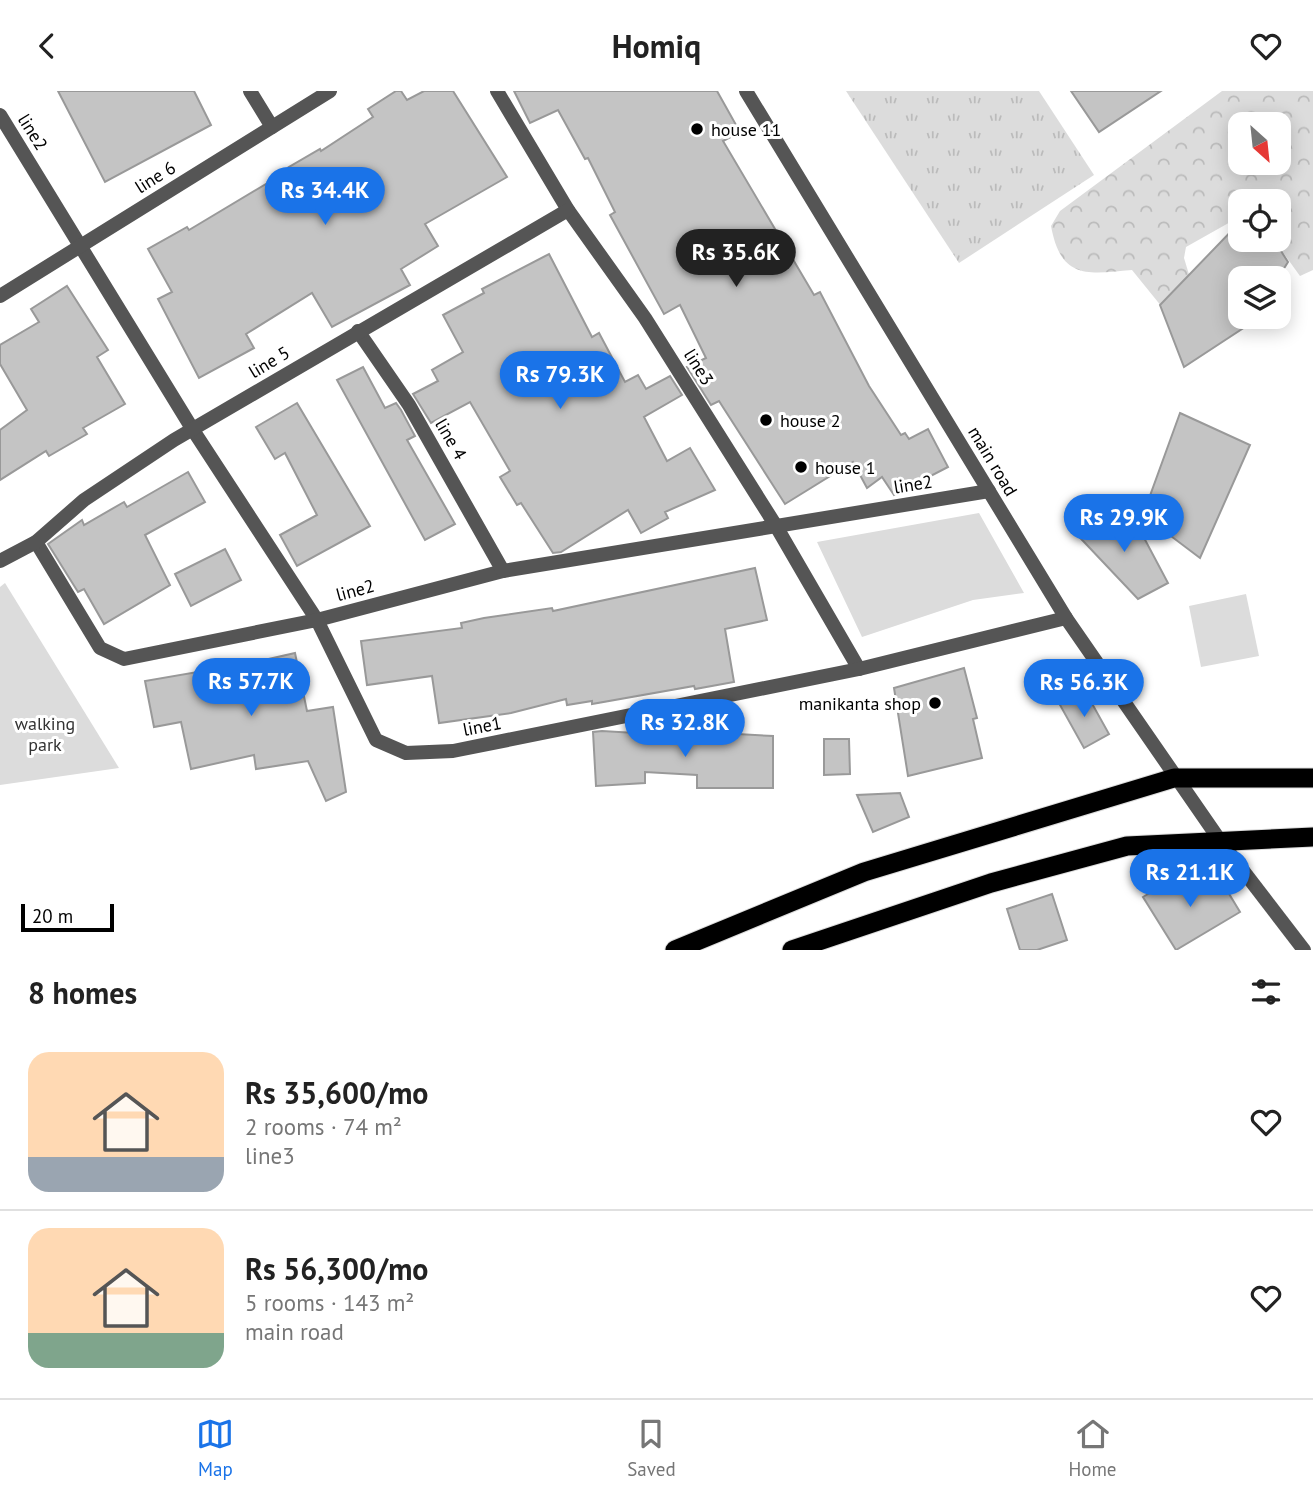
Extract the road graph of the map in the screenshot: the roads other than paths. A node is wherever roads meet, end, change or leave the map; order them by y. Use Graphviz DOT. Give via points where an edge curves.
graph roads {
  1 [pos="250,91"];
  2 [pos="330,91"];
  3 [pos="497,91"];
  4 [pos="746,91"];
  5 [pos="0,115"];
  6 [pos="272,127"];
  7 [pos="568,209"];
  8 [pos="81,246"];
  9 [pos="0,296"];
  10 [pos="358,331"];
  11 [pos="193,430"];
  12 [pos="989,491"];
  13 [pos="776,526"];
  14 [pos="36,542"];
  15 [pos="0,561"];
  16 [pos="503,571"];
  17 [pos="1066,618"];
  18 [pos="317,620"];
  19 [pos="859,669"];
  20 [pos="1174,778"];
  21 [pos="1313,778"];
  22 [pos="1313,837"];
  23 [pos="1221,842"];
  24 [pos="806,948"];
  25 [pos="675,950"];
  26 [pos="1304,950"];
  1 -- 6 [label="street"];
  2 -- 6 [label="street, line 6"];
  3 -- 7 [label="street, line3"];
  4 -- 12 [label="street, main road"];
  5 -- 8 [label="street, line2"];
  6 -- 8 [label="street, line 6"];
  7 -- 10 [label="street, line 5"];
  7 -- 13 [label="street, line3" via="645,318"];
  8 -- 9 [label="street, line 6"];
  8 -- 11 [label="street, line2"];
  10 -- 11 [label="street, line 5"];
  10 -- 16 [label="street, line 4" via="410,405"];
  11 -- 14 [label="street, line 5" via="84,501"];
  11 -- 18 [label="street, line2"];
  12 -- 13 [label="street, line2"];
  12 -- 17 [label="street, main road"];
  13 -- 16 [label="street, line2"];
  13 -- 19 [label="street, line3"];
  14 -- 15 [label="street, line 5"];
  14 -- 18 [label="street" via="100,649 124,659"];
  16 -- 18 [label="street, line2"];
  17 -- 19 [label="street, line1"];
  17 -- 20 [label="street, main road"];
  18 -- 19 [label="street, line1" via="376,740 406,753 453,751"];
  20 -- 21 [label="highway"];
  20 -- 23 [label="street, main road"];
  20 -- 25 [label="highway" via="864,872"];
  22 -- 23 [label="highway"];
  23 -- 24 [label="highway" via="1127,846 991,883"];
  23 -- 26 [label="street, main road"];
}
